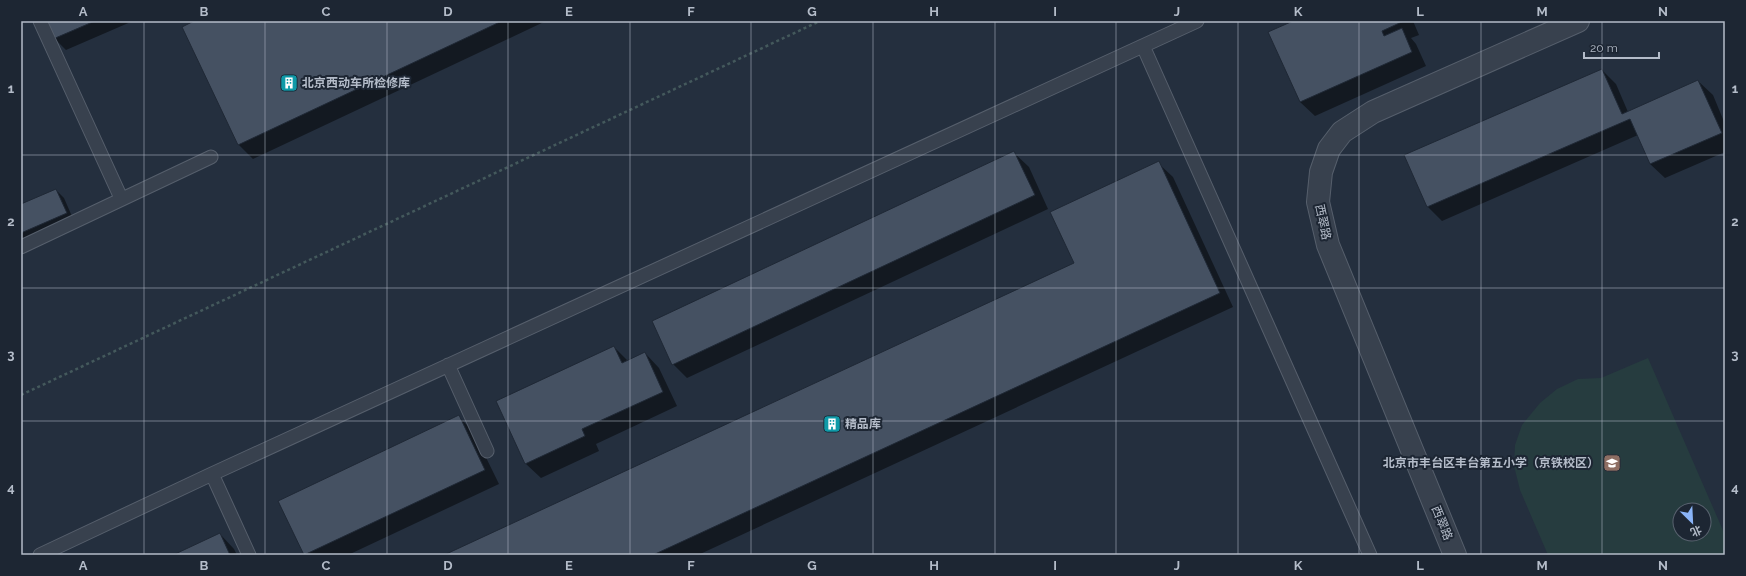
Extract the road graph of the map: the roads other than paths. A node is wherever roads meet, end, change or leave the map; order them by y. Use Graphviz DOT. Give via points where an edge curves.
graph roads {
  1 [pos="40,21"];
  2 [pos="1197,21"];
  3 [pos="1578,21"];
  4 [pos="1143,46"];
  5 [pos="211,157"];
  6 [pos="121,198"];
  7 [pos="21,247"];
  8 [pos="448,365"];
  9 [pos="486,451"];
  10 [pos="212,474"];
  11 [pos="40,555"];
  12 [pos="250,555"];
  13 [pos="1370,555"];
  14 [pos="1455,555"];
  1 -- 6 [label="lane"];
  2 -- 4 [label="lane"];
  3 -- 14 [label="street, 西翠路" via="1373,112 1342,132 1329,149 1321,172 1318,202 1328,245"];
  4 -- 8 [label="lane"];
  4 -- 13 [label="lane"];
  5 -- 6 [label="lane"];
  6 -- 7 [label="lane"];
  8 -- 9 [label="lane"];
  8 -- 10 [label="lane"];
  10 -- 11 [label="lane"];
  10 -- 12 [label="lane"];
}
